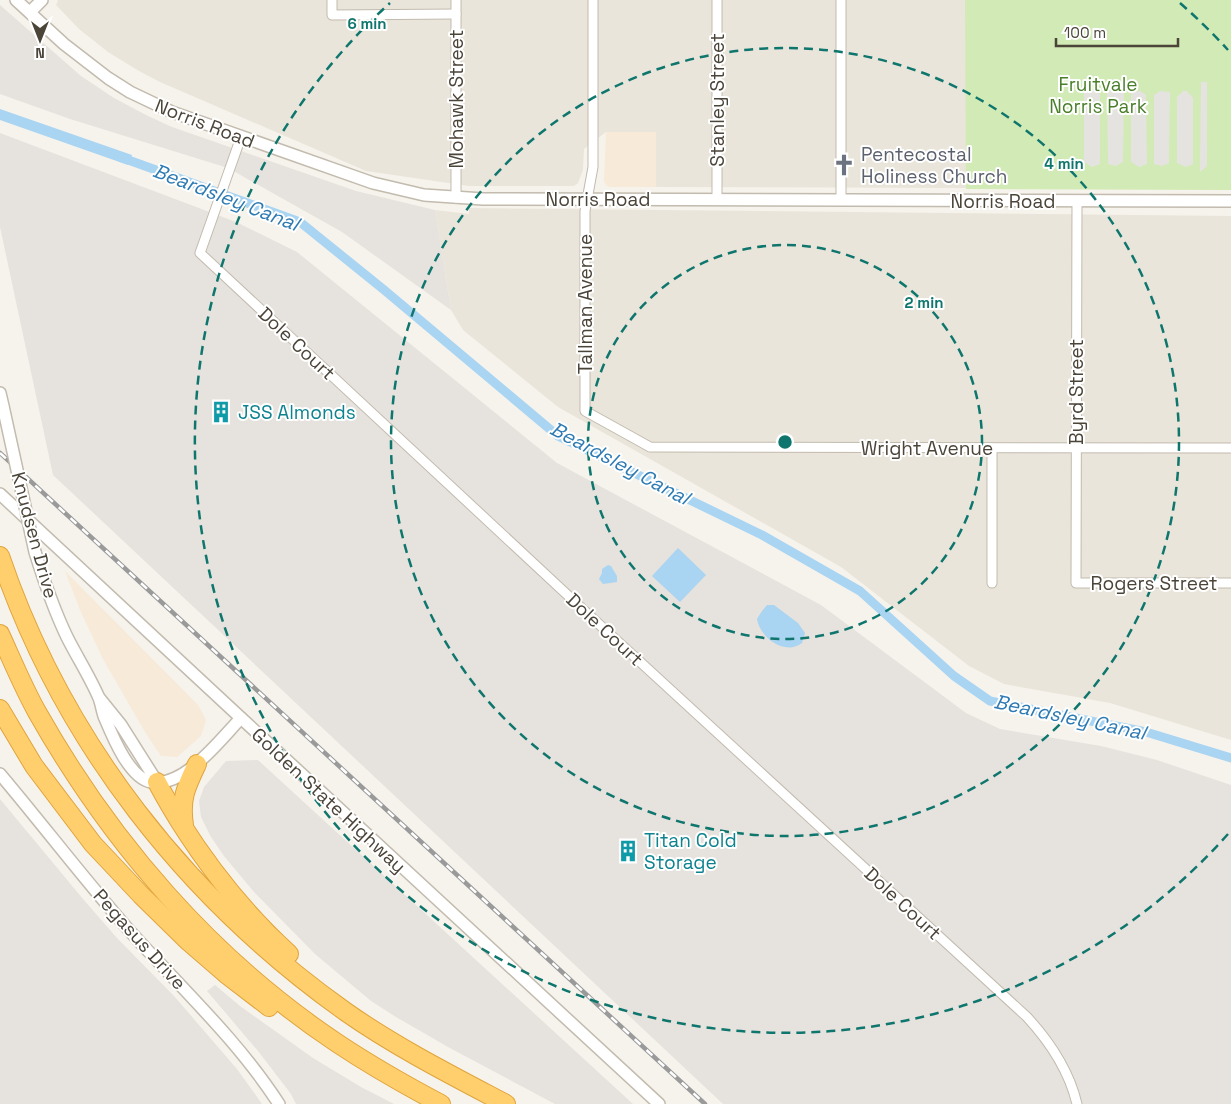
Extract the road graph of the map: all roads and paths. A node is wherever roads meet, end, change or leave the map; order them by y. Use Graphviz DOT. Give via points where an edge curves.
graph roads {
  1 [pos="16,0"];
  2 [pos="42,0"];
  3 [pos="332,0"];
  4 [pos="456,0"];
  5 [pos="594,0"];
  6 [pos="717,0"];
  7 [pos="841,0"];
  8 [pos="30,12"];
  9 [pos="456,14"];
  10 [pos="242,137"];
  11 [pos="456,198"];
  12 [pos="586,199"];
  13 [pos="717,200"];
  14 [pos="841,200"];
  15 [pos="1076,201"];
  16 [pos="1231,201"];
  17 [pos="0,393"];
  18 [pos="626,434"];
  19 [pos="992,448"];
  20 [pos="1076,448"];
  21 [pos="1231,448"];
  22 [pos="0,494"];
  23 [pos="0,556"];
  24 [pos="992,583"];
  25 [pos="1076,583"];
  26 [pos="1231,583"];
  27 [pos="0,634"];
  28 [pos="0,709"];
  29 [pos="240,718"];
  30 [pos="196,764"];
  31 [pos="0,774"];
  32 [pos="157,782"];
  33 [pos="186,830"];
  34 [pos="348,1013"];
  35 [pos="336,1043"];
  36 [pos="279,1104"];
  37 [pos="441,1104"];
  38 [pos="506,1104"];
  39 [pos="659,1104"];
  40 [pos="1077,1104"];
  1 -- 8 [label="street, Norris Road"];
  2 -- 8 [label="street"];
  3 -- 9 [label="street" via="332,15"];
  4 -- 9 [label="street, Mohawk Street"];
  5 -- 12 [label="street, Tallman Avenue" via="594,167"];
  6 -- 13 [label="street, Stanley Street"];
  7 -- 14 [label="street"];
  8 -- 10 [label="street, Norris Road" via="87,63 130,92 177,114"];
  9 -- 11 [label="street, Mohawk Street"];
  10 -- 11 [label="street, Norris Road" via="373,183 424,195"];
  10 -- 40 [label="street, Dole Court" via="200,253 1027,1017 1061,1062"];
  11 -- 12 [label="street, Norris Road"];
  12 -- 13 [label="street, Norris Road"];
  12 -- 18 [label="street, Tallman Avenue" via="585,411"];
  13 -- 14 [label="street, Norris Road"];
  14 -- 15 [label="street, Norris Road"];
  15 -- 16 [label="street, Norris Road"];
  15 -- 20 [label="street, Byrd Street"];
  17 -- 32 [label="street, Knudsen Drive, bridge" via="35,552 58,618 99,698 121,725"];
  18 -- 19 [label="street, Wright Avenue" via="650,447"];
  19 -- 20 [label="street, Wright Avenue"];
  19 -- 24 [label="street"];
  20 -- 21 [label="street, Wright Avenue"];
  20 -- 25 [label="street, Byrd Street"];
  22 -- 29 [label="street, Golden State Highway"];
  23 -- 34 [label="highway" via="28,629 54,682 115,782 168,851 211,898 256,941"];
  25 -- 26 [label="street, Rogers Street"];
  27 -- 35 [label="highway" via="36,710 68,766 135,859 196,927 235,964"];
  28 -- 35 [label="highway" via="34,766 94,844 141,895 189,942 265,1004"];
  29 -- 30 [label="street"];
  29 -- 39 [label="street, Golden State Highway"];
  30 -- 32 [label="street" via="177,777"];
  30 -- 33 [label="highway" via="183,794"];
  31 -- 36 [label="street, Pegasus Drive" via="128,929 212,1019"];
  32 -- 33 [label="highway"];
  33 -- 34 [label="highway" via="215,875 264,931"];
  34 -- 38 [label="highway" via="403,1048"];
  35 -- 37 [label="highway"];
}
